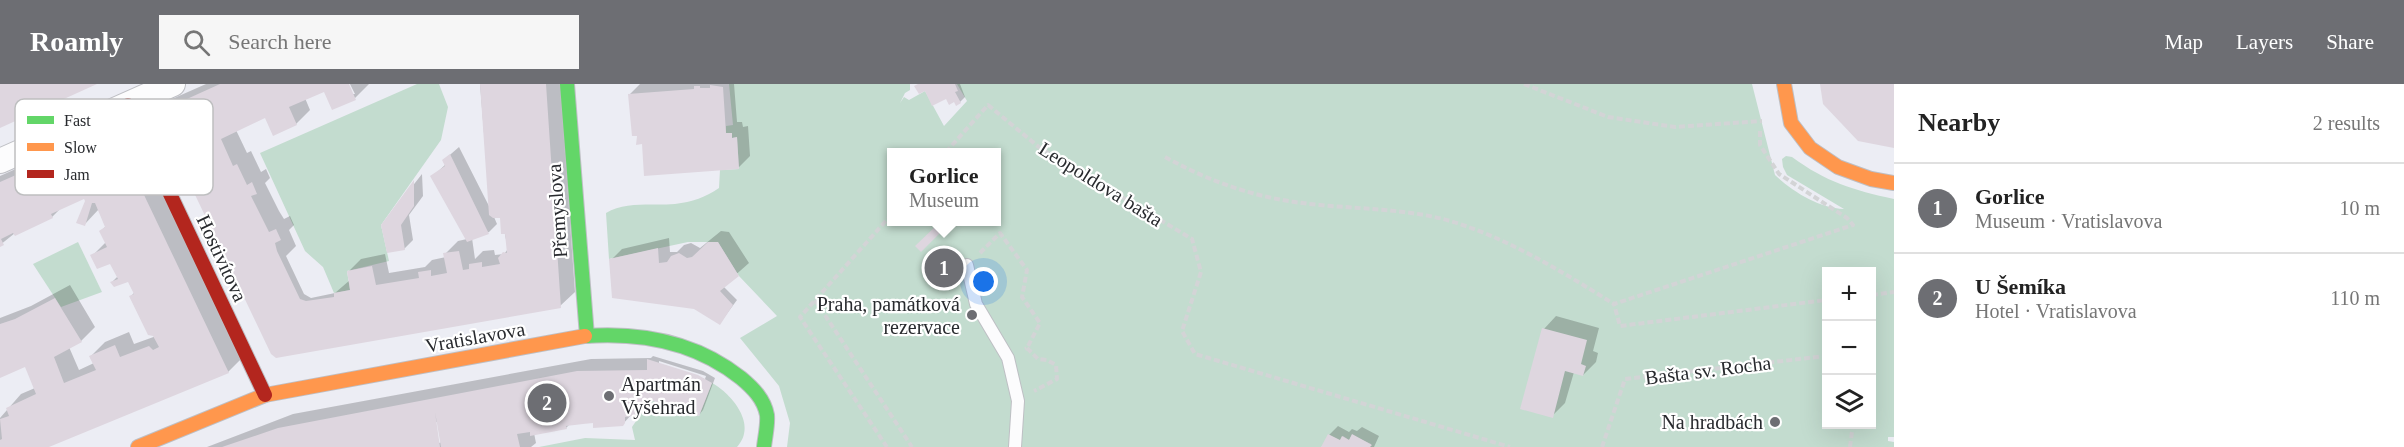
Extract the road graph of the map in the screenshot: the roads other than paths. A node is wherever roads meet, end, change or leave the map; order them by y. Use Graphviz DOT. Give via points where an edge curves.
graph roads {
  1 [pos="173,84"];
  2 [pos="567,84"];
  3 [pos="1784,84"];
  4 [pos="141,99"];
  5 [pos="15,154"];
  6 [pos="0,161"];
  7 [pos="1894,183"];
  8 [pos="171,195"];
  9 [pos="968,265"];
  10 [pos="587,336"];
  11 [pos="265,395"];
  12 [pos="138,447"];
  13 [pos="764,447"];
  14 [pos="1015,447"];
  1 -- 4 [label="street"];
  2 -- 10 [label="street, Přemyslova"];
  3 -- 7 [label="street" via="1791,123 1810,148 1838,167"];
  5 -- 6 [label="street"];
  8 -- 11 [label="street, Hostivítova"];
  9 -- 14 [label="lane" via="976,304 1008,358 1018,401"];
  10 -- 11 [label="street, Vratislavova"];
  10 -- 13 [label="street, Vratislavova" via="664,340 722,363 761,398 767,416"];
  11 -- 12 [label="street, Vratislavova"];
}
